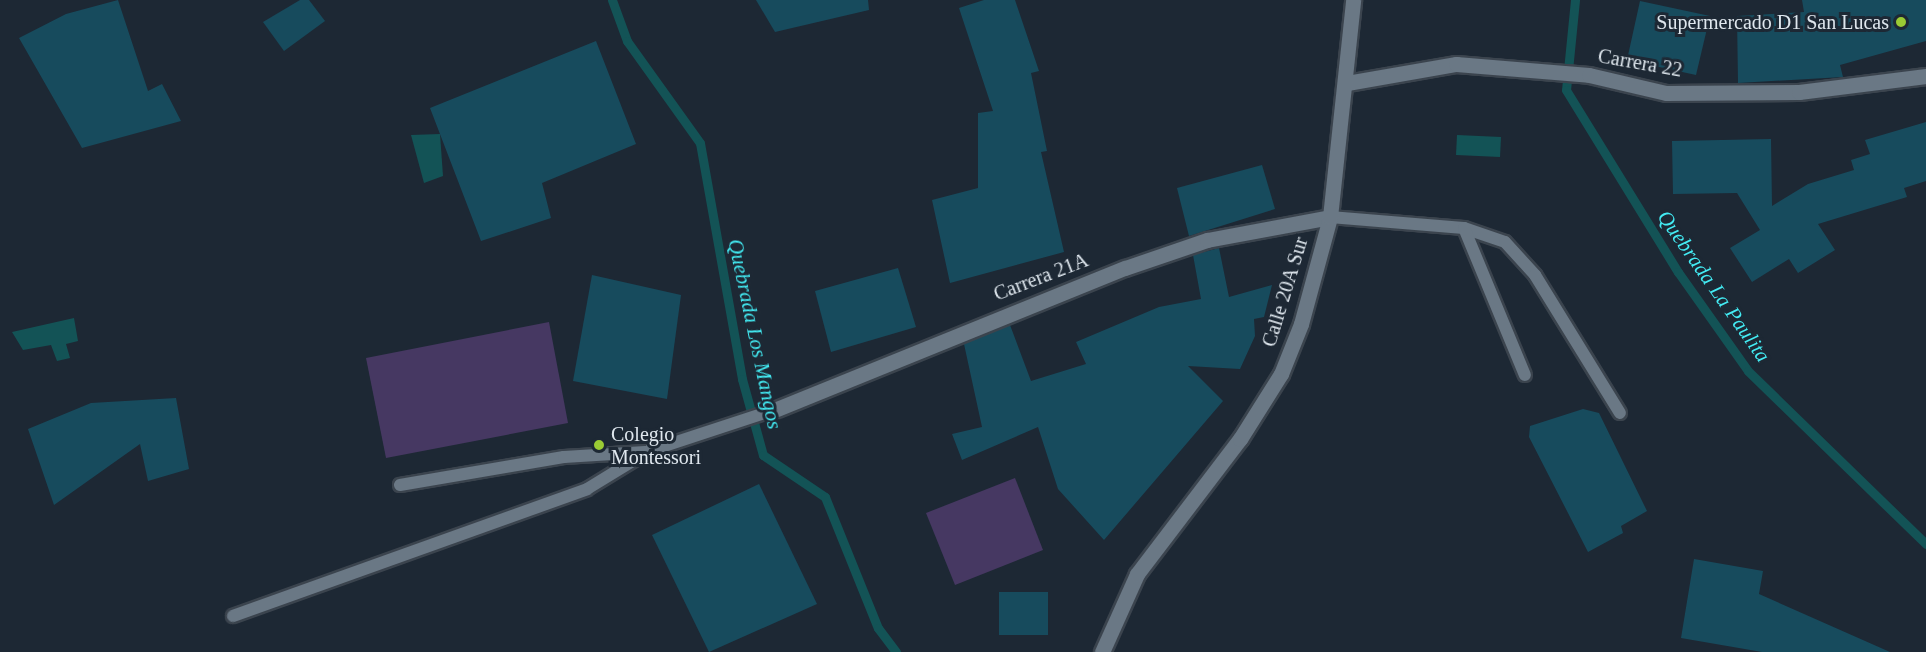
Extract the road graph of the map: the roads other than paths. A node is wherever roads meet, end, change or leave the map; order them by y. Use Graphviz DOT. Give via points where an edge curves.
graph roads {
  1 [pos="1353,0"];
  2 [pos="1926,76"];
  3 [pos="1347,83"];
  4 [pos="1330,217"];
  5 [pos="1464,228"];
  6 [pos="1525,375"];
  7 [pos="777,409"];
  8 [pos="1620,413"];
  9 [pos="649,451"];
  10 [pos="400,485"];
  11 [pos="233,616"];
  12 [pos="1102,652"];
  1 -- 3 [label="street, Calle 20A Sur"];
  2 -- 3 [label="street, Carrera 22" via="1799,92 1666,93 1589,75 1456,64"];
  3 -- 4 [label="street, Calle 20A Sur"];
  4 -- 5 [label="lane"];
  4 -- 7 [label="street, Carrera 21A" via="1227,235 1125,268"];
  4 -- 12 [label="street, Calle 20A Sur" via="1301,324 1281,374 1240,439 1137,574"];
  5 -- 6 [label="lane"];
  5 -- 8 [label="lane" via="1504,243 1535,275"];
  7 -- 9 [label="lane"];
  9 -- 10 [label="lane" via="564,457"];
  9 -- 11 [label="lane" via="587,489"];
}
